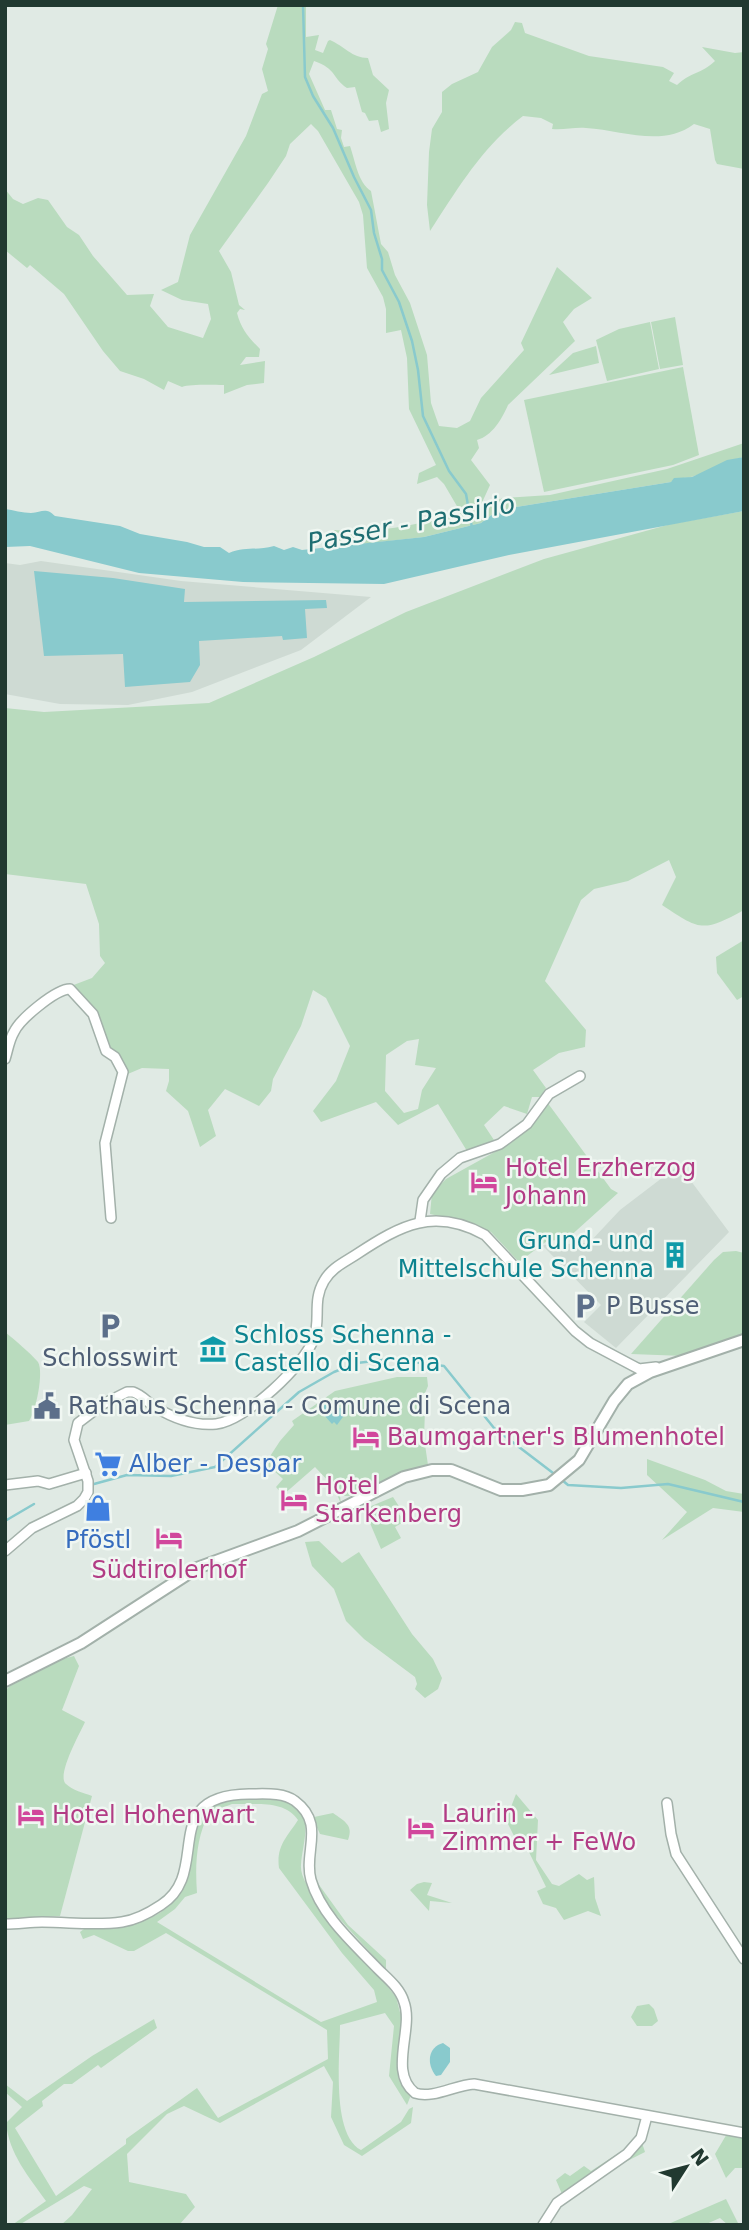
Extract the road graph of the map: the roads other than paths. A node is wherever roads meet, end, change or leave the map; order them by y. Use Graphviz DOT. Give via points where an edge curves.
graph roads {
  1 [pos="5,1059"];
  2 [pos="580,1076"];
  3 [pos="111,1218"];
  4 [pos="420,1221"];
  5 [pos="744,1340"];
  6 [pos="622,1359"];
  7 [pos="671,1365"];
  8 [pos="632,1381"];
  9 [pos="87,1477"];
  10 [pos="5,1485"];
  11 [pos="5,1550"];
  12 [pos="5,1681"];
  13 [pos="667,1802"];
  14 [pos="5,1924"];
  15 [pos="744,1959"];
  16 [pos="647,2116"];
  17 [pos="744,2133"];
  18 [pos="543,2225"];
  1 -- 3 [label="street" via="14,1031 54,994 70,989 93,1014 106,1051 115,1058 123,1076 105,1143"];
  2 -- 4 [label="street" via="549,1094 527,1124 500,1144 460,1158 441,1174 424,1200"];
  4 -- 6 [label="street" via="470,1227 485,1236 575,1331"];
  4 -- 9 [label="street" via="405,1225 329,1273 318,1294 317,1327 310,1346 244,1414 215,1424 193,1422 163,1411 133,1392 82,1418 74,1440"];
  5 -- 7 [label="street"];
  6 -- 7 [label="street" via="639,1369"];
  6 -- 8 [label="street"];
  7 -- 8 [label="street"];
  8 -- 12 [label="street" via="619,1393 585,1452 554,1482 537,1489 501,1490 451,1470 404,1477 298,1531 197,1568 81,1643"];
  9 -- 10 [label="street"];
  9 -- 11 [label="street" via="81,1503 32,1528"];
  13 -- 15 [label="street" via="676,1854"];
  14 -- 16 [label="street" via="122,1922 142,1916 170,1900 178,1888 192,1824 200,1810 211,1801 238,1794 286,1797 303,1808 312,1826 308,1870 321,1902 339,1929 405,2002 403,2076 411,2089 422,2095 474,2084"];
  16 -- 17 [label="street"];
  16 -- 18 [label="street" via="637,2145 557,2203"];
}
